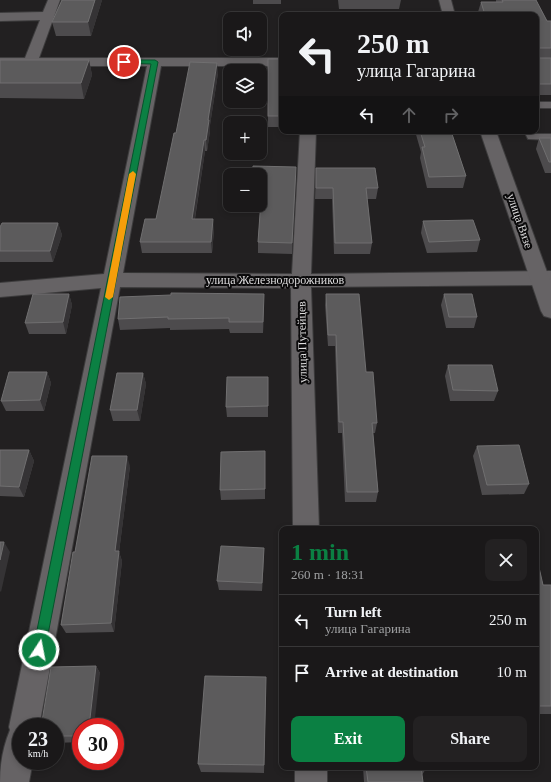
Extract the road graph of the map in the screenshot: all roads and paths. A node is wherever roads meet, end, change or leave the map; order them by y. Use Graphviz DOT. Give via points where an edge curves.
graph roads {
  1 [pos="54,0"];
  2 [pos="445,0"];
  3 [pos="449,12"];
  4 [pos="0,16"];
  5 [pos="48,16"];
  6 [pos="0,62"];
  7 [pos="30,62"];
  8 [pos="155,62"];
  9 [pos="279,62"];
  10 [pos="539,105"];
  11 [pos="551,105"];
  12 [pos="308,134"];
  13 [pos="489,134"];
  14 [pos="530,134"];
  15 [pos="551,137"];
  16 [pos="546,278"];
  17 [pos="112,280"];
  18 [pos="300,281"];
  19 [pos="0,290"];
  20 [pos="551,311"];
  21 [pos="306,526"];
  22 [pos="26,718"];
  23 [pos="15,770"];
  24 [pos="311,770"];
  25 [pos="13,782"];
  26 [pos="311,782"];
  1 -- 5 [label="street"];
  2 -- 3 [label="street"];
  4 -- 5 [label="street"];
  5 -- 7 [label="street"];
  6 -- 7 [label="street"];
  7 -- 8 [label="street"];
  8 -- 9 [label="street"];
  8 -- 17 [label="street"];
  10 -- 11 [label="lane"];
  12 -- 18 [label="street, улица Путейцев"];
  13 -- 16 [label="street, улица Визе"];
  14 -- 15 [label="lane" via="531,137"];
  16 -- 18 [label="street, улица Железнодорожников"];
  16 -- 20 [label="street, улица Визе"];
  17 -- 18 [label="street, улица Железнодорожников"];
  17 -- 19 [label="street, улица Железнодорожников"];
  17 -- 22 [label="street"];
  18 -- 21 [label="street, улица Путейцев"];
  23 -- 25 [label="street"];
  24 -- 26 [label="street"];
}
